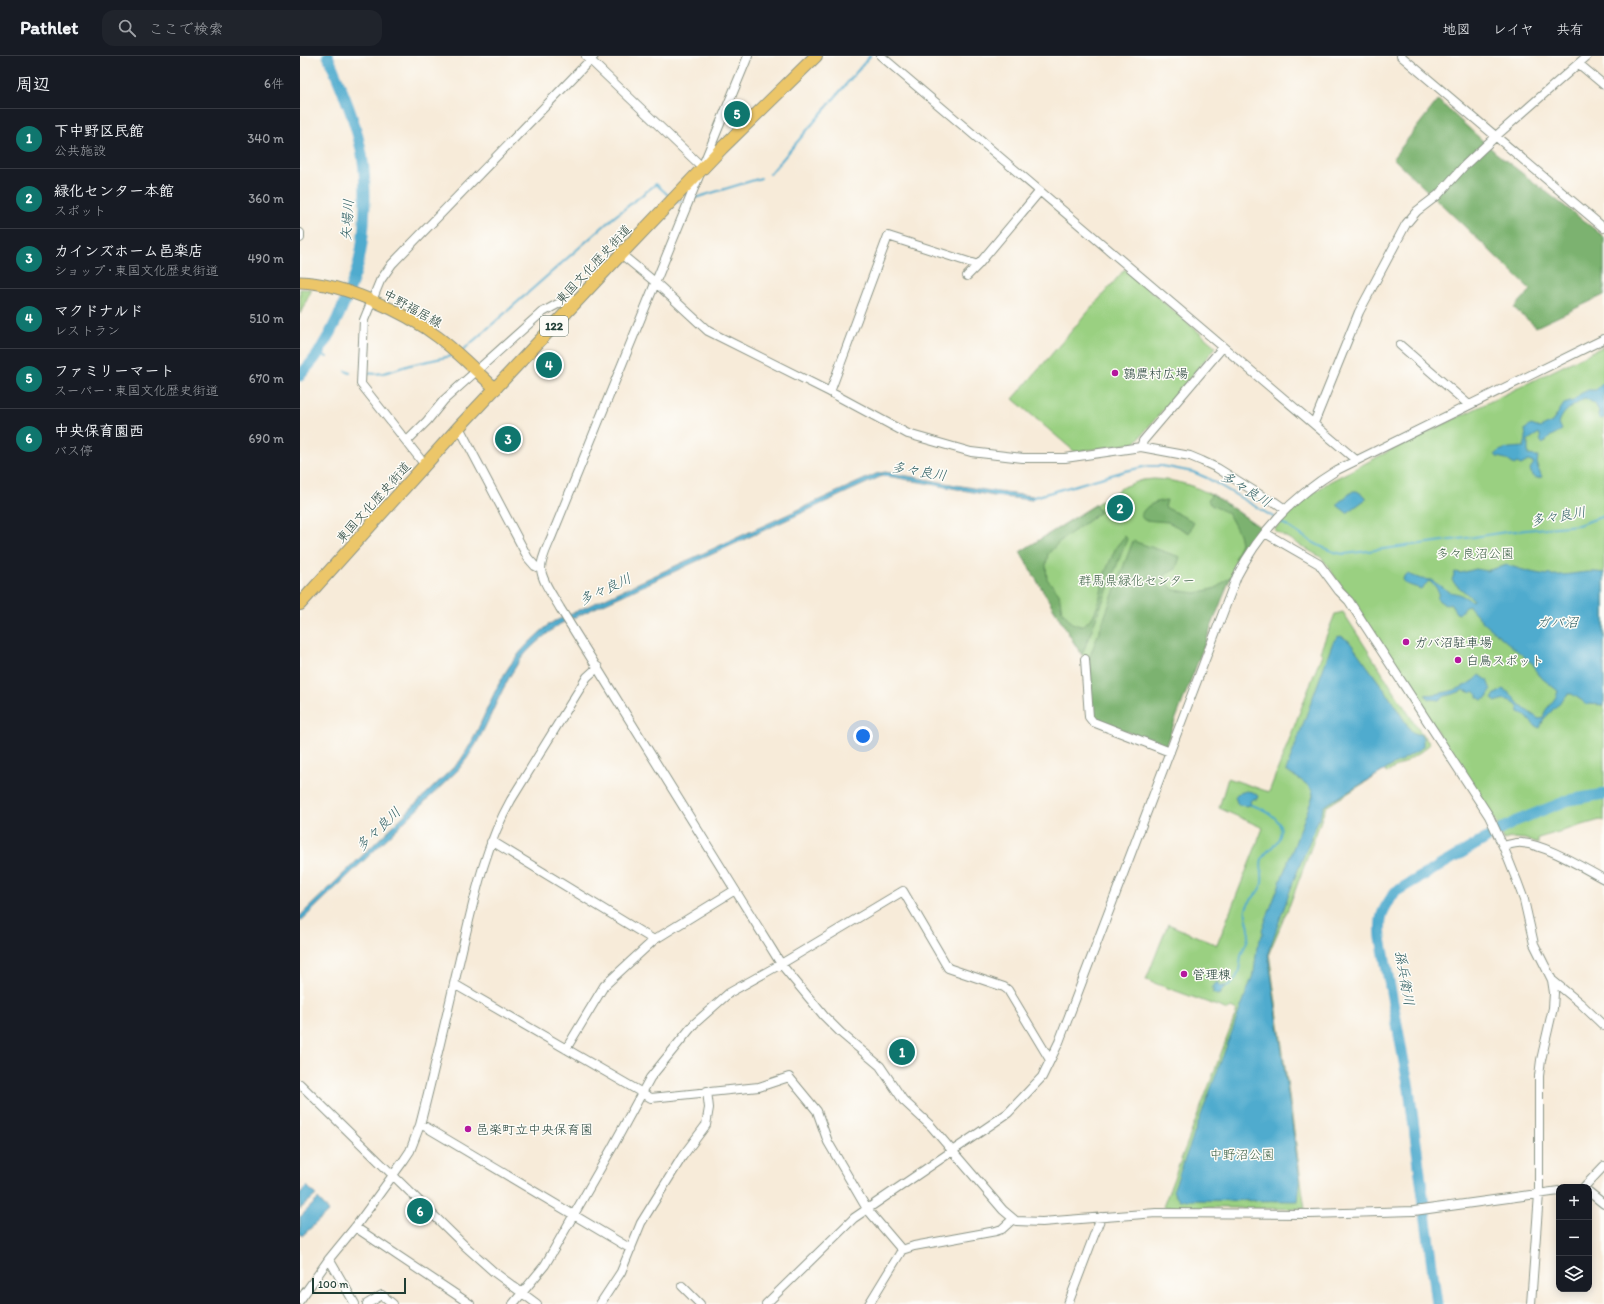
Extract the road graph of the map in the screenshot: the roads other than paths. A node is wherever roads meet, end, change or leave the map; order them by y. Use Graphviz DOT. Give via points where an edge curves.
graph roads {
  1 [pos="748,56"];
  2 [pos="816,56"];
  3 [pos="881,56"];
  4 [pos="1401,56"];
  5 [pos="1587,56"];
  6 [pos="590,57"];
  7 [pos="1579,64"];
  8 [pos="1604,85"];
  9 [pos="1496,136"];
  10 [pos="702,169"];
  11 [pos="1040,191"];
  12 [pos="1604,228"];
  13 [pos="300,233"];
  14 [pos="300,238"];
  15 [pos="621,254"];
  16 [pos="978,265"];
  17 [pos="967,276"];
  18 [pos="300,282"];
  19 [pos="655,282"];
  20 [pos="580,299"];
  21 [pos="370,300"];
  22 [pos="1604,339"];
  23 [pos="1400,345"];
  24 [pos="1223,347"];
  25 [pos="476,371"];
  26 [pos="496,389"];
  27 [pos="830,392"];
  28 [pos="1469,405"];
  29 [pos="1314,423"];
  30 [pos="459,428"];
  31 [pos="406,441"];
  32 [pos="1141,447"];
  33 [pos="1356,460"];
  34 [pos="425,465"];
  35 [pos="1284,510"];
  36 [pos="1267,530"];
  37 [pos="541,569"];
  38 [pos="300,604"];
  39 [pos="1085,659"];
  40 [pos="598,668"];
  41 [pos="1170,752"];
  42 [pos="491,842"];
  43 [pos="1502,843"];
  44 [pos="1604,879"];
  45 [pos="735,890"];
  46 [pos="654,940"];
  47 [pos="781,964"];
  48 [pos="1552,980"];
  49 [pos="454,984"];
  50 [pos="1604,1026"];
  51 [pos="566,1049"];
  52 [pos="1050,1060"];
  53 [pos="300,1084"];
  54 [pos="707,1091"];
  55 [pos="642,1094"];
  56 [pos="420,1125"];
  57 [pos="952,1152"];
  58 [pos="1604,1166"];
  59 [pos="393,1176"];
  60 [pos="1587,1184"];
  61 [pos="1556,1191"];
  62 [pos="1539,1194"];
  63 [pos="1592,1194"];
  64 [pos="1604,1204"];
  65 [pos="868,1209"];
  66 [pos="574,1215"];
  67 [pos="1101,1217"];
  68 [pos="1013,1219"];
  69 [pos="355,1227"];
  70 [pos="631,1250"];
  71 [pos="902,1250"];
  72 [pos="329,1259"];
  73 [pos="682,1286"];
  74 [pos="522,1294"];
  75 [pos="300,1300"];
  76 [pos="355,1304"];
  77 [pos="367,1304"];
  78 [pos="393,1304"];
  79 [pos="470,1304"];
  80 [pos="513,1304"];
  81 [pos="537,1304"];
  82 [pos="600,1304"];
  83 [pos="700,1304"];
  84 [pos="766,1304"];
  85 [pos="869,1304"];
  86 [pos="1068,1304"];
  87 [pos="1531,1304"];
  1 -- 10 [label="street"];
  2 -- 10 [label="highway, 東国文化歴史街道 / 122"];
  3 -- 11 [label="street"];
  4 -- 9 [label="street"];
  5 -- 7 [label="street"];
  6 -- 10 [label="street"];
  6 -- 21 [label="street" via="392,264"];
  7 -- 8 [label="street"];
  7 -- 9 [label="street"];
  9 -- 12 [label="street"];
  9 -- 29 [label="street" via="1406,224 1359,312"];
  10 -- 15 [label="highway, 東国文化歴史街道 / 122"];
  10 -- 19 [label="street"];
  11 -- 16 [label="street"];
  11 -- 24 [label="street"];
  13 -- 14 [label="street"];
  15 -- 19 [label="street"];
  15 -- 20 [label="highway, 東国文化歴史街道 / 122"];
  16 -- 17 [label="street"];
  16 -- 27 [label="street" via="888,236"];
  18 -- 21 [label="main road, 中野福居線" via="316,283"];
  19 -- 27 [label="street" via="708,331"];
  19 -- 37 [label="street" via="553,533"];
  20 -- 25 [label="street" via="567,299 541,313"];
  20 -- 26 [label="highway, 東国文化歴史街道 / 122"];
  21 -- 25 [label="main road, 中野福居線" via="400,314 439,338"];
  21 -- 31 [label="street" via="364,320 361,384"];
  22 -- 28 [label="street"];
  23 -- 28 [label="street"];
  24 -- 29 [label="street"];
  24 -- 32 [label="street" via="1143,441"];
  25 -- 26 [label="main road, 中野福居線"];
  25 -- 31 [label="street" via="444,400"];
  26 -- 30 [label="highway, 東国文化歴史街道 / 122"];
  27 -- 32 [label="street" via="908,434 971,452 1023,458 1065,458"];
  28 -- 33 [label="street"];
  29 -- 33 [label="street"];
  30 -- 34 [label="highway, 東国文化歴史街道 / 122"];
  30 -- 37 [label="street" via="528,558 534,566"];
  31 -- 34 [label="street"];
  32 -- 35 [label="street" via="1190,456 1202,461 1275,502"];
  33 -- 35 [label="street" via="1322,480"];
  34 -- 38 [label="highway, 東国文化歴史街道 / 122"];
  35 -- 36 [label="street"];
  36 -- 41 [label="street" via="1237,576"];
  36 -- 43 [label="street" via="1319,564 1345,597 1398,675 1494,826"];
  37 -- 40 [label="street" via="547,586"];
  39 -- 41 [label="street" via="1090,717 1093,722"];
  40 -- 42 [label="street" via="587,677 511,800"];
  40 -- 45 [label="street"];
  41 -- 52 [label="street"];
  42 -- 46 [label="street"];
  42 -- 49 [label="street"];
  43 -- 44 [label="street" via="1522,843 1539,847"];
  43 -- 48 [label="street" via="1524,900 1537,952"];
  45 -- 46 [label="street"];
  45 -- 47 [label="street"];
  46 -- 51 [label="street" via="604,986"];
  47 -- 52 [label="street" via="903,891 948,968 1008,990"];
  47 -- 55 [label="street" via="716,1003 678,1042 650,1078"];
  47 -- 57 [label="street" via="824,1016 880,1066 897,1094 931,1126"];
  48 -- 50 [label="street"];
  48 -- 62 [label="street" via="1553,1008 1539,1076"];
  49 -- 51 [label="street"];
  49 -- 56 [label="street"];
  51 -- 55 [label="street"];
  52 -- 57 [label="street" via="1042,1077 1008,1113"];
  53 -- 59 [label="street"];
  54 -- 55 [label="street" via="651,1098"];
  54 -- 65 [label="street" via="759,1087 789,1077 817,1110 828,1142"];
  54 -- 70 [label="street" via="709,1108 706,1125 682,1157 641,1223"];
  55 -- 66 [label="street"];
  56 -- 59 [label="street" via="410,1151"];
  56 -- 66 [label="street"];
  57 -- 65 [label="street"];
  57 -- 68 [label="street" via="1002,1210"];
  58 -- 60 [label="street"];
  59 -- 69 [label="street"];
  59 -- 74 [label="street" via="482,1262"];
  61 -- 62 [label="street"];
  62 -- 67 [label="street" via="1416,1211 1310,1214 1156,1213"];
  62 -- 87 [label="street"];
  63 -- 64 [label="street"];
  65 -- 71 [label="street"];
  65 -- 84 [label="street" via="846,1225"];
  66 -- 70 [label="street"];
  66 -- 74 [label="street" via="545,1265"];
  67 -- 68 [label="street" via="1042,1222 1022,1222"];
  67 -- 86 [label="street"];
  68 -- 71 [label="street" via="996,1231"];
  69 -- 72 [label="street"];
  69 -- 79 [label="street"];
  70 -- 82 [label="street" via="621,1272"];
  71 -- 85 [label="street"];
  72 -- 75 [label="street"];
  72 -- 76 [label="street"];
  73 -- 83 [label="street"];
  74 -- 80 [label="street"];
  74 -- 81 [label="street"];
  77 -- 78 [label="street" via="382,1295"];
}
